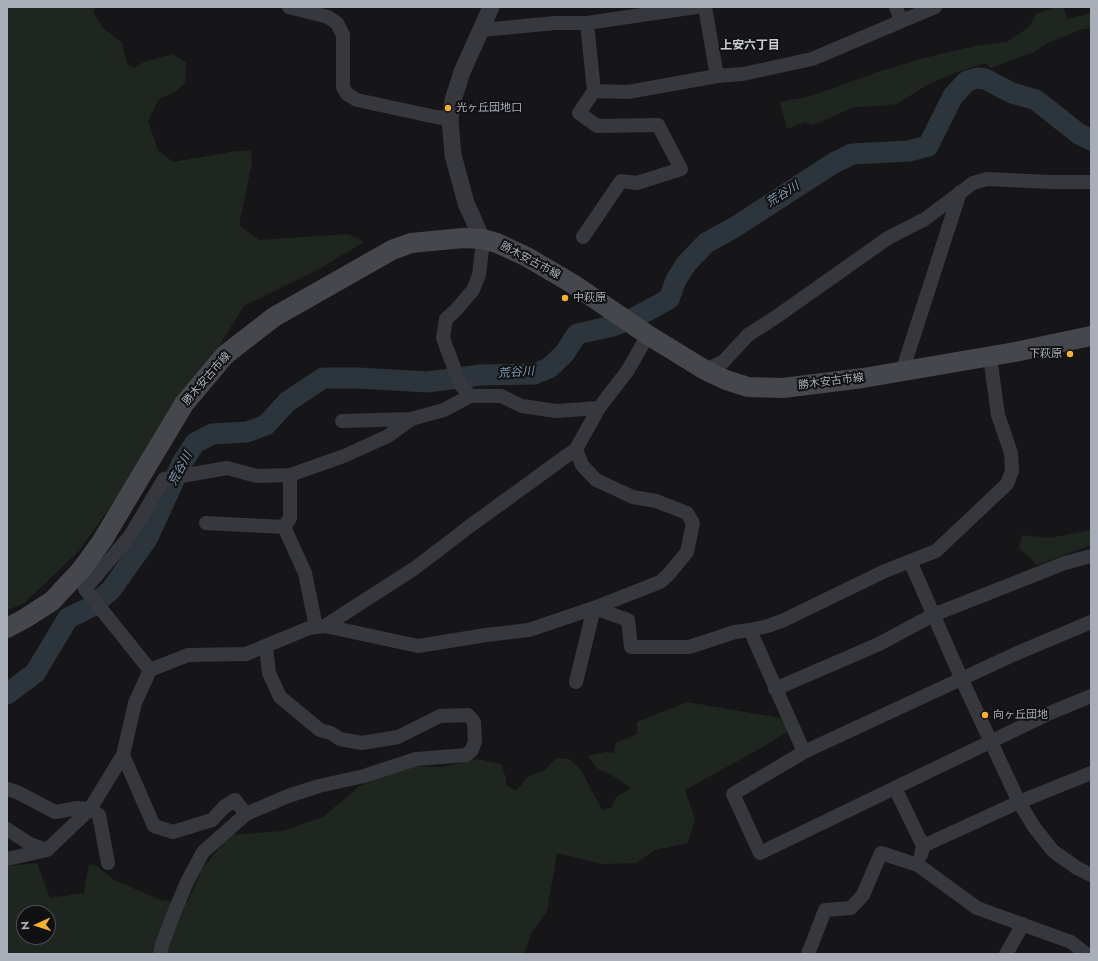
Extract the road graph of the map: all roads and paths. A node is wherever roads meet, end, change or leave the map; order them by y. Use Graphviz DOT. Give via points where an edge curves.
graph roads {
  1 [pos="491,7"];
  2 [pos="696,7"];
  3 [pos="705,7"];
  4 [pos="896,7"];
  5 [pos="935,7"];
  6 [pos="298,8"];
  7 [pos="901,21"];
  8 [pos="588,22"];
  9 [pos="482,30"];
  10 [pos="717,76"];
  11 [pos="594,91"];
  12 [pos="450,119"];
  13 [pos="1091,182"];
  14 [pos="960,192"];
  15 [pos="583,237"];
  16 [pos="482,239"];
  17 [pos="644,332"];
  18 [pos="1091,336"];
  19 [pos="990,356"];
  20 [pos="705,370"];
  21 [pos="902,372"];
  22 [pos="470,396"];
  23 [pos="599,408"];
  24 [pos="411,419"];
  25 [pos="342,421"];
  26 [pos="576,449"];
  27 [pos="290,475"];
  28 [pos="206,524"];
  29 [pos="284,527"];
  30 [pos="1091,556"];
  31 [pos="910,561"];
  32 [pos="594,608"];
  33 [pos="933,615"];
  34 [pos="1091,622"];
  35 [pos="320,627"];
  36 [pos="7,628"];
  37 [pos="750,630"];
  38 [pos="266,647"];
  39 [pos="150,670"];
  40 [pos="962,680"];
  41 [pos="576,682"];
  42 [pos="775,689"];
  43 [pos="1091,696"];
  44 [pos="991,742"];
  45 [pos="804,752"];
  46 [pos="123,755"];
  47 [pos="1091,773"];
  48 [pos="895,788"];
  49 [pos="7,789"];
  50 [pos="1018,802"];
  51 [pos="90,809"];
  52 [pos="246,814"];
  53 [pos="7,829"];
  54 [pos="923,846"];
  55 [pos="47,850"];
  56 [pos="7,859"];
  57 [pos="108,863"];
  58 [pos="918,865"];
  59 [pos="1091,875"];
  60 [pos="1023,924"];
  61 [pos="160,954"];
  62 [pos="808,954"];
  63 [pos="1006,954"];
  64 [pos="1086,954"];
  1 -- 9 [label="street"];
  2 -- 8 [label="street"];
  3 -- 10 [label="street"];
  4 -- 7 [label="street"];
  5 -- 7 [label="street"];
  6 -- 12 [label="street" via="328,17 337,23 343,35 343,87 347,94 357,100"];
  7 -- 10 [label="street" via="812,59 743,74"];
  8 -- 9 [label="street"];
  8 -- 11 [label="street"];
  9 -- 12 [label="street" via="462,72"];
  10 -- 11 [label="street" via="628,92"];
  11 -- 15 [label="street" via="579,113 598,126 658,125 681,169 636,183 622,181"];
  12 -- 16 [label="street" via="453,155 466,203"];
  13 -- 14 [label="street" via="987,179 972,183"];
  14 -- 20 [label="street" via="925,219 888,238 748,335 723,362"];
  14 -- 21 [label="street"];
  16 -- 17 [label="main road, 勝木安古市線" via="528,257"];
  16 -- 22 [label="street" via="479,275 473,290 446,319 443,338 460,384"];
  16 -- 36 [label="main road, 勝木安古市線" via="431,240 411,243 392,250 274,316 225,355 184,404 102,541 81,570 52,601"];
  17 -- 20 [label="main road, 勝木安古市線"];
  17 -- 23 [label="street" via="628,370"];
  18 -- 19 [label="main road, 勝木安古市線"];
  19 -- 21 [label="main road, 勝木安古市線"];
  19 -- 31 [label="street" via="998,414 1011,453 1012,471 1007,484 936,550"];
  20 -- 21 [label="main road, 勝木安古市線" via="748,388 763,389"];
  22 -- 23 [label="street" via="501,396 522,406 556,411"];
  22 -- 24 [label="street" via="444,410"];
  23 -- 26 [label="street"];
  24 -- 25 [label="street"];
  24 -- 27 [label="street" via="388,436 344,456"];
  26 -- 32 [label="street" via="582,465 596,480 633,497 656,500 687,513 694,523 687,552 660,582"];
  26 -- 35 [label="street" via="415,568"];
  27 -- 29 [label="street" via="290,518"];
  27 -- 39 [label="street" via="257,476 227,468 164,479 130,536 85,589"];
  28 -- 29 [label="street"];
  29 -- 35 [label="street" via="305,573"];
  30 -- 33 [label="street" via="1065,563"];
  31 -- 33 [label="street"];
  31 -- 37 [label="street" via="784,620"];
  32 -- 35 [label="street" via="529,630 418,646"];
  32 -- 37 [label="street" via="628,620 630,647 689,647 735,632"];
  32 -- 41 [label="street"];
  33 -- 40 [label="street"];
  33 -- 42 [label="street" via="878,644"];
  34 -- 40 [label="street"];
  35 -- 38 [label="street" via="309,628"];
  37 -- 42 [label="street"];
  38 -- 39 [label="street" via="246,654 188,655"];
  38 -- 52 [label="street" via="268,673 280,697 320,730 340,739 362,744 398,737 440,716 468,715 474,722 475,741 472,750 466,755 416,759 288,796"];
  39 -- 46 [label="street" via="135,704"];
  40 -- 44 [label="street"];
  40 -- 45 [label="street"];
  42 -- 45 [label="street"];
  43 -- 44 [label="street"];
  44 -- 48 [label="street"];
  44 -- 50 [label="street"];
  45 -- 48 [label="street" via="733,794 760,852"];
  46 -- 51 [label="street"];
  46 -- 52 [label="street" via="154,826 174,832 212,820 235,800"];
  47 -- 50 [label="street"];
  48 -- 54 [label="street"];
  49 -- 51 [label="street" via="55,812 78,808"];
  50 -- 54 [label="street"];
  50 -- 59 [label="street" via="1053,851"];
  51 -- 55 [label="street"];
  51 -- 57 [label="street" via="99,815"];
  52 -- 61 [label="street" via="203,852 187,882"];
  53 -- 55 [label="street" via="30,844"];
  54 -- 58 [label="street"];
  55 -- 56 [label="street"];
  58 -- 60 [label="street" via="977,908"];
  58 -- 62 [label="street" via="881,853 862,895 850,908 825,910"];
  60 -- 63 [label="street"];
  60 -- 64 [label="street" via="1071,942"];
}
